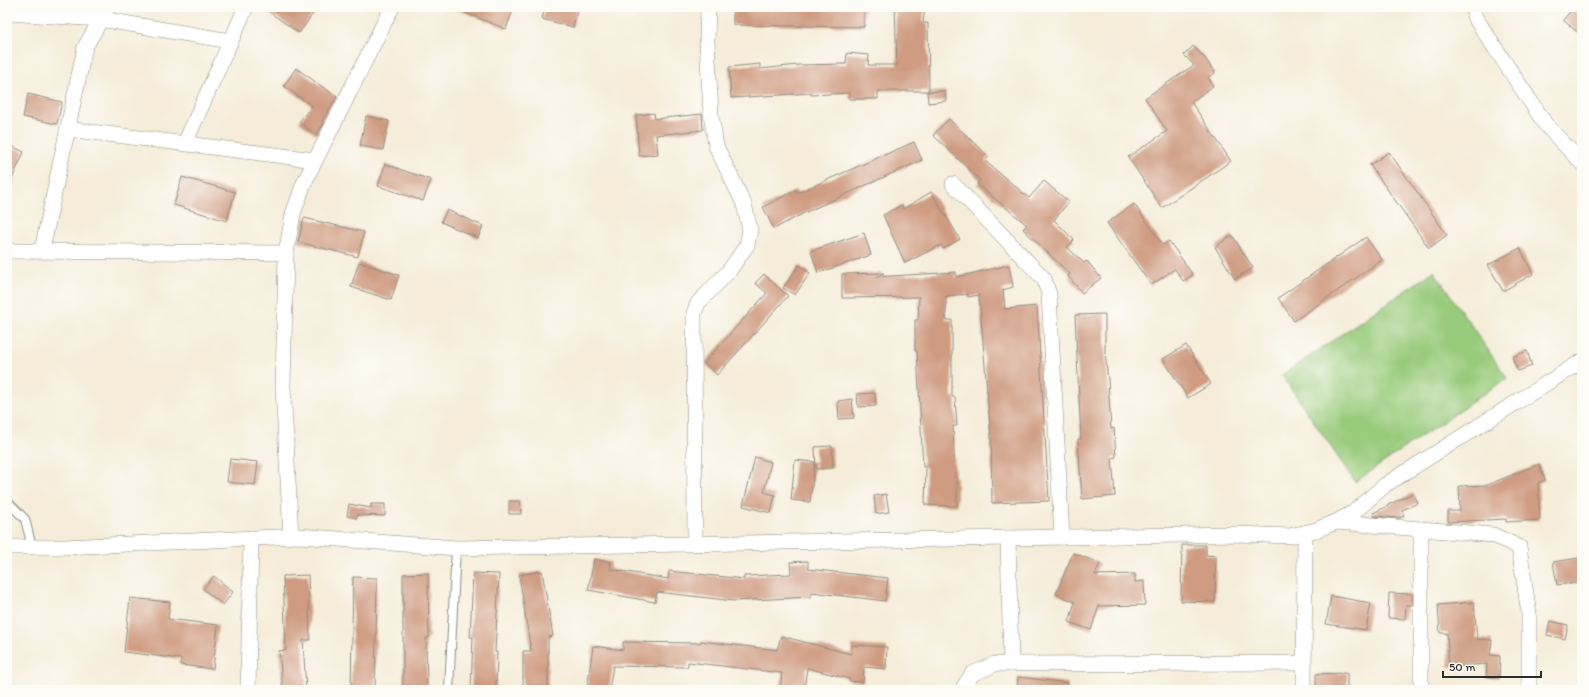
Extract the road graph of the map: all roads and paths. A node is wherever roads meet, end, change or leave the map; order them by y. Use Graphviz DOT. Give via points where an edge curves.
graph roads {
  1 [pos="246,7"];
  2 [pos="392,7"];
  3 [pos="708,7"];
  4 [pos="1474,7"];
  5 [pos="7,13"];
  6 [pos="104,13"];
  7 [pos="230,41"];
  8 [pos="68,129"];
  9 [pos="185,144"];
  10 [pos="315,160"];
  11 [pos="1582,163"];
  12 [pos="953,184"];
  13 [pos="7,250"];
  14 [pos="42,250"];
  15 [pos="286,253"];
  16 [pos="1582,361"];
  17 [pos="7,501"];
  18 [pos="1336,522"];
  19 [pos="1422,529"];
  20 [pos="1305,533"];
  21 [pos="291,536"];
  22 [pos="1062,537"];
  23 [pos="251,538"];
  24 [pos="1008,538"];
  25 [pos="695,543"];
  26 [pos="32,547"];
  27 [pos="7,548"];
  28 [pos="456,548"];
  29 [pos="1304,663"];
  30 [pos="1011,664"];
  31 [pos="248,690"];
  32 [pos="449,690"];
  33 [pos="962,690"];
  34 [pos="1304,690"];
  35 [pos="1421,690"];
  36 [pos="1529,690"];
  1 -- 7 [label="street"];
  2 -- 10 [label="street"];
  3 -- 25 [label="street" via="711,114 716,146 744,204 750,230 747,245 729,271 698,304 694,313"];
  4 -- 11 [label="street" via="1474,16 1546,125"];
  5 -- 6 [label="street"];
  6 -- 7 [label="street"];
  6 -- 8 [label="street" via="85,47"];
  7 -- 9 [label="street"];
  8 -- 9 [label="street"];
  8 -- 14 [label="street"];
  9 -- 10 [label="street"];
  10 -- 15 [label="street" via="293,214"];
  12 -- 22 [label="street" via="1044,279 1049,294"];
  13 -- 14 [label="street"];
  14 -- 15 [label="street"];
  15 -- 21 [label="street" via="283,387"];
  16 -- 18 [label="street" via="1385,484 1354,512"];
  17 -- 26 [label="lane" via="25,519"];
  18 -- 19 [label="street"];
  18 -- 20 [label="street"];
  19 -- 35 [label="street"];
  19 -- 36 [label="street" via="1493,536 1519,547 1529,614"];
  20 -- 22 [label="street" via="1290,536 1237,534"];
  20 -- 29 [label="street"];
  21 -- 23 [label="street"];
  21 -- 28 [label="street"];
  22 -- 24 [label="street"];
  23 -- 26 [label="street"];
  23 -- 31 [label="street"];
  24 -- 25 [label="street"];
  24 -- 30 [label="street"];
  25 -- 28 [label="street"];
  26 -- 27 [label="street"];
  28 -- 32 [label="lane"];
  29 -- 30 [label="street"];
  29 -- 34 [label="street"];
  30 -- 33 [label="street" via="995,664 972,674"];
}
